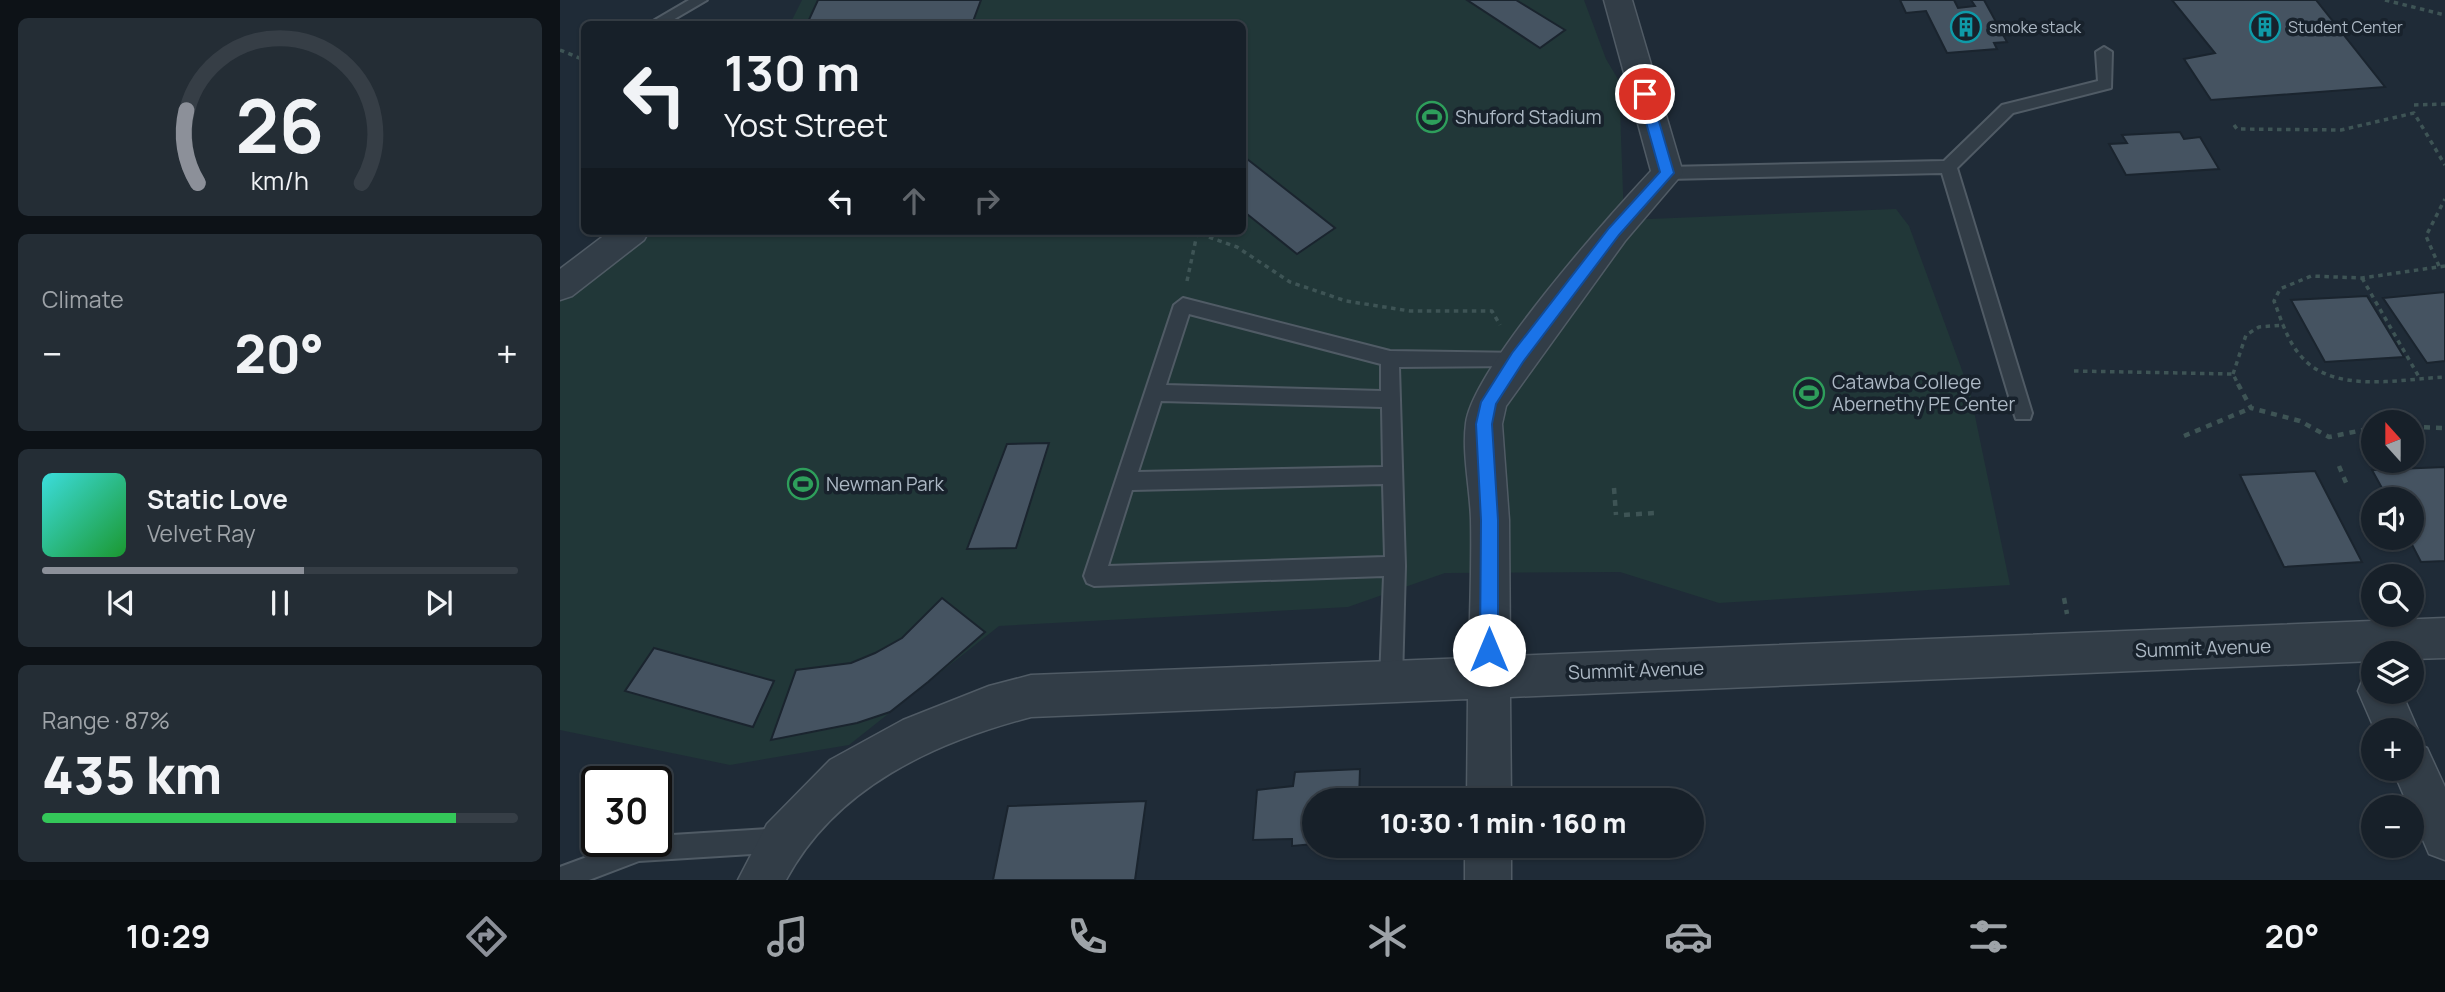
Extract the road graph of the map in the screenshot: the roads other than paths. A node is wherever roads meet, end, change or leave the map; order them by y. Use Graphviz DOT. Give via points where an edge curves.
graph roads {
  1 [pos="700,0"];
  2 [pos="1618,0"];
  3 [pos="660,21"];
  4 [pos="2104,52"];
  5 [pos="1948,167"];
  6 [pos="1667,173"];
  7 [pos="628,235"];
  8 [pos="560,287"];
  9 [pos="1518,358"];
  10 [pos="1390,359"];
  11 [pos="1154,393"];
  12 [pos="1391,399"];
  13 [pos="2023,413"];
  14 [pos="1392,475"];
  15 [pos="1125,481"];
  16 [pos="1395,566"];
  17 [pos="2445,638"];
  18 [pos="2424,644"];
  19 [pos="2361,659"];
  20 [pos="1489,676"];
  21 [pos="1391,681"];
  22 [pos="2420,781"];
  23 [pos="1489,788"];
  24 [pos="2445,838"];
  25 [pos="783,840"];
  26 [pos="1488,858"];
  27 [pos="560,879"];
  28 [pos="761,880"];
  29 [pos="1488,880"];
  1 -- 3 [label="lane"];
  2 -- 6 [label="street"];
  4 -- 5 [label="lane" via="2106,84 2008,109"];
  5 -- 6 [label="lane"];
  5 -- 13 [label="lane"];
  6 -- 9 [label="street" via="1614,232"];
  7 -- 8 [label="street"];
  9 -- 10 [label="lane"];
  9 -- 20 [label="street" via="1489,402 1484,424 1490,520"];
  10 -- 11 [label="lane" via="1182,305"];
  10 -- 12 [label="lane"];
  11 -- 12 [label="lane"];
  11 -- 15 [label="lane"];
  12 -- 14 [label="lane"];
  14 -- 15 [label="lane"];
  14 -- 16 [label="lane"];
  15 -- 16 [label="lane" via="1094,576"];
  16 -- 21 [label="lane"];
  17 -- 18 [label="street, Summit Avenue"];
  19 -- 20 [label="street, Summit Avenue"];
  20 -- 21 [label="street, Summit Avenue"];
  20 -- 23 [label="street"];
  21 -- 25 [label="street, Summit Avenue" via="1031,696 918,735 845,775"];
  22 -- 24 [label="street"];
  25 -- 27 [label="lane" via="639,849"];
  25 -- 28 [label="street, Summit Avenue"];
  26 -- 29 [label="street"];
}
